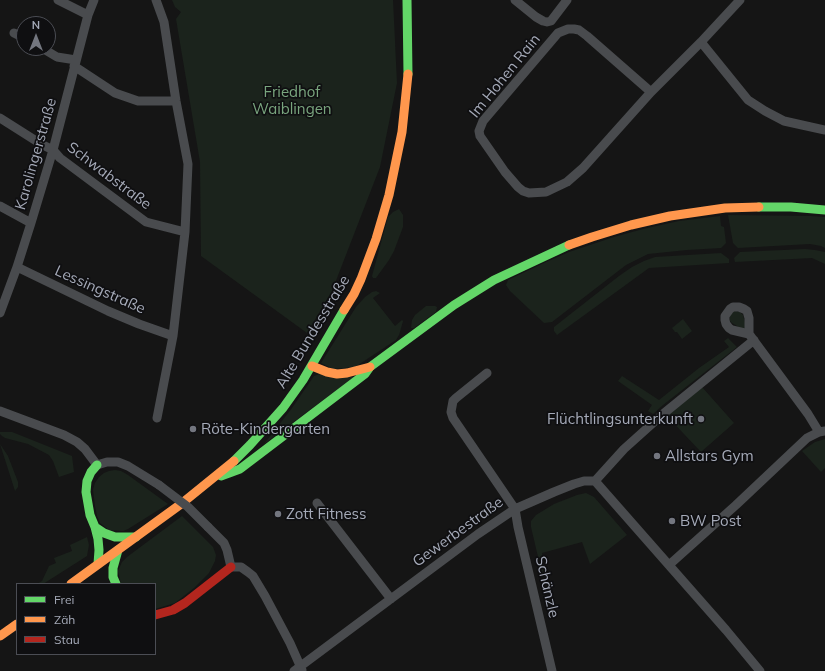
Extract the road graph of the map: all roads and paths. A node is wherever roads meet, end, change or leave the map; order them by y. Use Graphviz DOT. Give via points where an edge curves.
graph roads {
  1 [pos="58,0"];
  2 [pos="94,0"];
  3 [pos="156,0"];
  4 [pos="407,0"];
  5 [pos="515,0"];
  6 [pos="567,0"];
  7 [pos="740,0"];
  8 [pos="88,15"];
  9 [pos="701,42"];
  10 [pos="56,56"];
  11 [pos="75,63"];
  12 [pos="651,92"];
  13 [pos="176,101"];
  14 [pos="0,118"];
  15 [pos="825,130"];
  16 [pos="53,150"];
  17 [pos="0,206"];
  18 [pos="825,210"];
  19 [pos="31,222"];
  20 [pos="185,232"];
  21 [pos="17,267"];
  22 [pos="1,310"];
  23 [pos="173,336"];
  24 [pos="312,366"];
  25 [pos="370,367"];
  26 [pos="486,373"];
  27 [pos="0,411"];
  28 [pos="157,418"];
  29 [pos="822,431"];
  30 [pos="98,466"];
  31 [pos="211,479"];
  32 [pos="595,481"];
  33 [pos="317,503"];
  34 [pos="516,509"];
  35 [pos="95,527"];
  36 [pos="136,537"];
  37 [pos="118,550"];
  38 [pos="98,564"];
  39 [pos="669,565"];
  40 [pos="231,567"];
  41 [pos="72,583"];
  42 [pos="116,583"];
  43 [pos="391,599"];
  44 [pos="158,614"];
  45 [pos="16,625"];
  46 [pos="16,631"];
  47 [pos="0,636"];
  48 [pos="299,670"];
  49 [pos="552,671"];
  50 [pos="760,671"];
  1 -- 8 [label="street"];
  2 -- 8 [label="street, Karolingerstraße"];
  3 -- 13 [label="street" via="164,22"];
  4 -- 24 [label="main road, Alte Bundesstraße" via="407,84 402,132 389,195 361,279"];
  5 -- 6 [label="street" via="536,17 547,22 551,21"];
  7 -- 9 [label="street, Im Hohen Rain"];
  8 -- 11 [label="street, Karolingerstraße"];
  9 -- 12 [label="street, Im Hohen Rain"];
  9 -- 15 [label="street" via="748,100 784,121"];
  10 -- 11 [label="street"];
  11 -- 13 [label="street" via="115,93 138,101"];
  11 -- 16 [label="street, Karolingerstraße"];
  12 -- 12 [label="street, Im Hohen Rain" via="587,36 574,28 568,29 558,33 483,121 480,136 518,187 529,194 546,192 576,175"];
  13 -- 20 [label="street" via="188,164"];
  14 -- 16 [label="street, Schwabstraße"];
  16 -- 19 [label="street, Karolingerstraße"];
  16 -- 20 [label="street, Schwabstraße" via="60,158 146,222"];
  17 -- 19 [label="street"];
  18 -- 25 [label="main road" via="791,207 725,208 670,216 592,237 494,280 454,305"];
  19 -- 21 [label="street, Karolingerstraße"];
  20 -- 23 [label="street"];
  21 -- 22 [label="street, Karolingerstraße"];
  21 -- 23 [label="street, Lessingstraße" via="108,312"];
  23 -- 28 [label="street"];
  24 -- 25 [label="main road" via="337,374 347,374"];
  24 -- 31 [label="main road, Alte Bundesstraße" via="271,422 250,445"];
  25 -- 31 [label="main road" via="365,374 240,469"];
  26 -- 34 [label="street, Gewerbestraße" via="453,401 451,412"];
  27 -- 30 [label="street" via="77,442"];
  29 -- 32 [label="street" via="752,337 624,449"];
  29 -- 39 [label="street" via="807,438"];
  30 -- 35 [label="main road" via="91,472 86,492"];
  30 -- 40 [label="street, bridge" via="107,462 118,462 128,466 188,507 224,543"];
  31 -- 36 [label="main road, Alte Bundesstraße"];
  32 -- 34 [label="street" via="574,484"];
  32 -- 39 [label="street"];
  33 -- 43 [label="street"];
  34 -- 43 [label="street, Gewerbestraße"];
  34 -- 49 [label="street, Schänzle"];
  35 -- 36 [label="main road" via="115,537"];
  35 -- 38 [label="main road" via="99,550"];
  36 -- 37 [label="main road, Alte Bundesstraße"];
  37 -- 38 [label="main road, Alte Bundesstraße"];
  37 -- 42 [label="main road" via="113,568"];
  38 -- 41 [label="main road, Alte Bundesstraße"];
  39 -- 50 [label="street"];
  40 -- 44 [label="main road" via="184,603 173,610"];
  40 -- 48 [label="street" via="241,567 253,576 286,636"];
  43 -- 48 [label="street, Gewerbestraße"];
  45 -- 47 [label="main road"];
  46 -- 47 [label="main road"];
}
